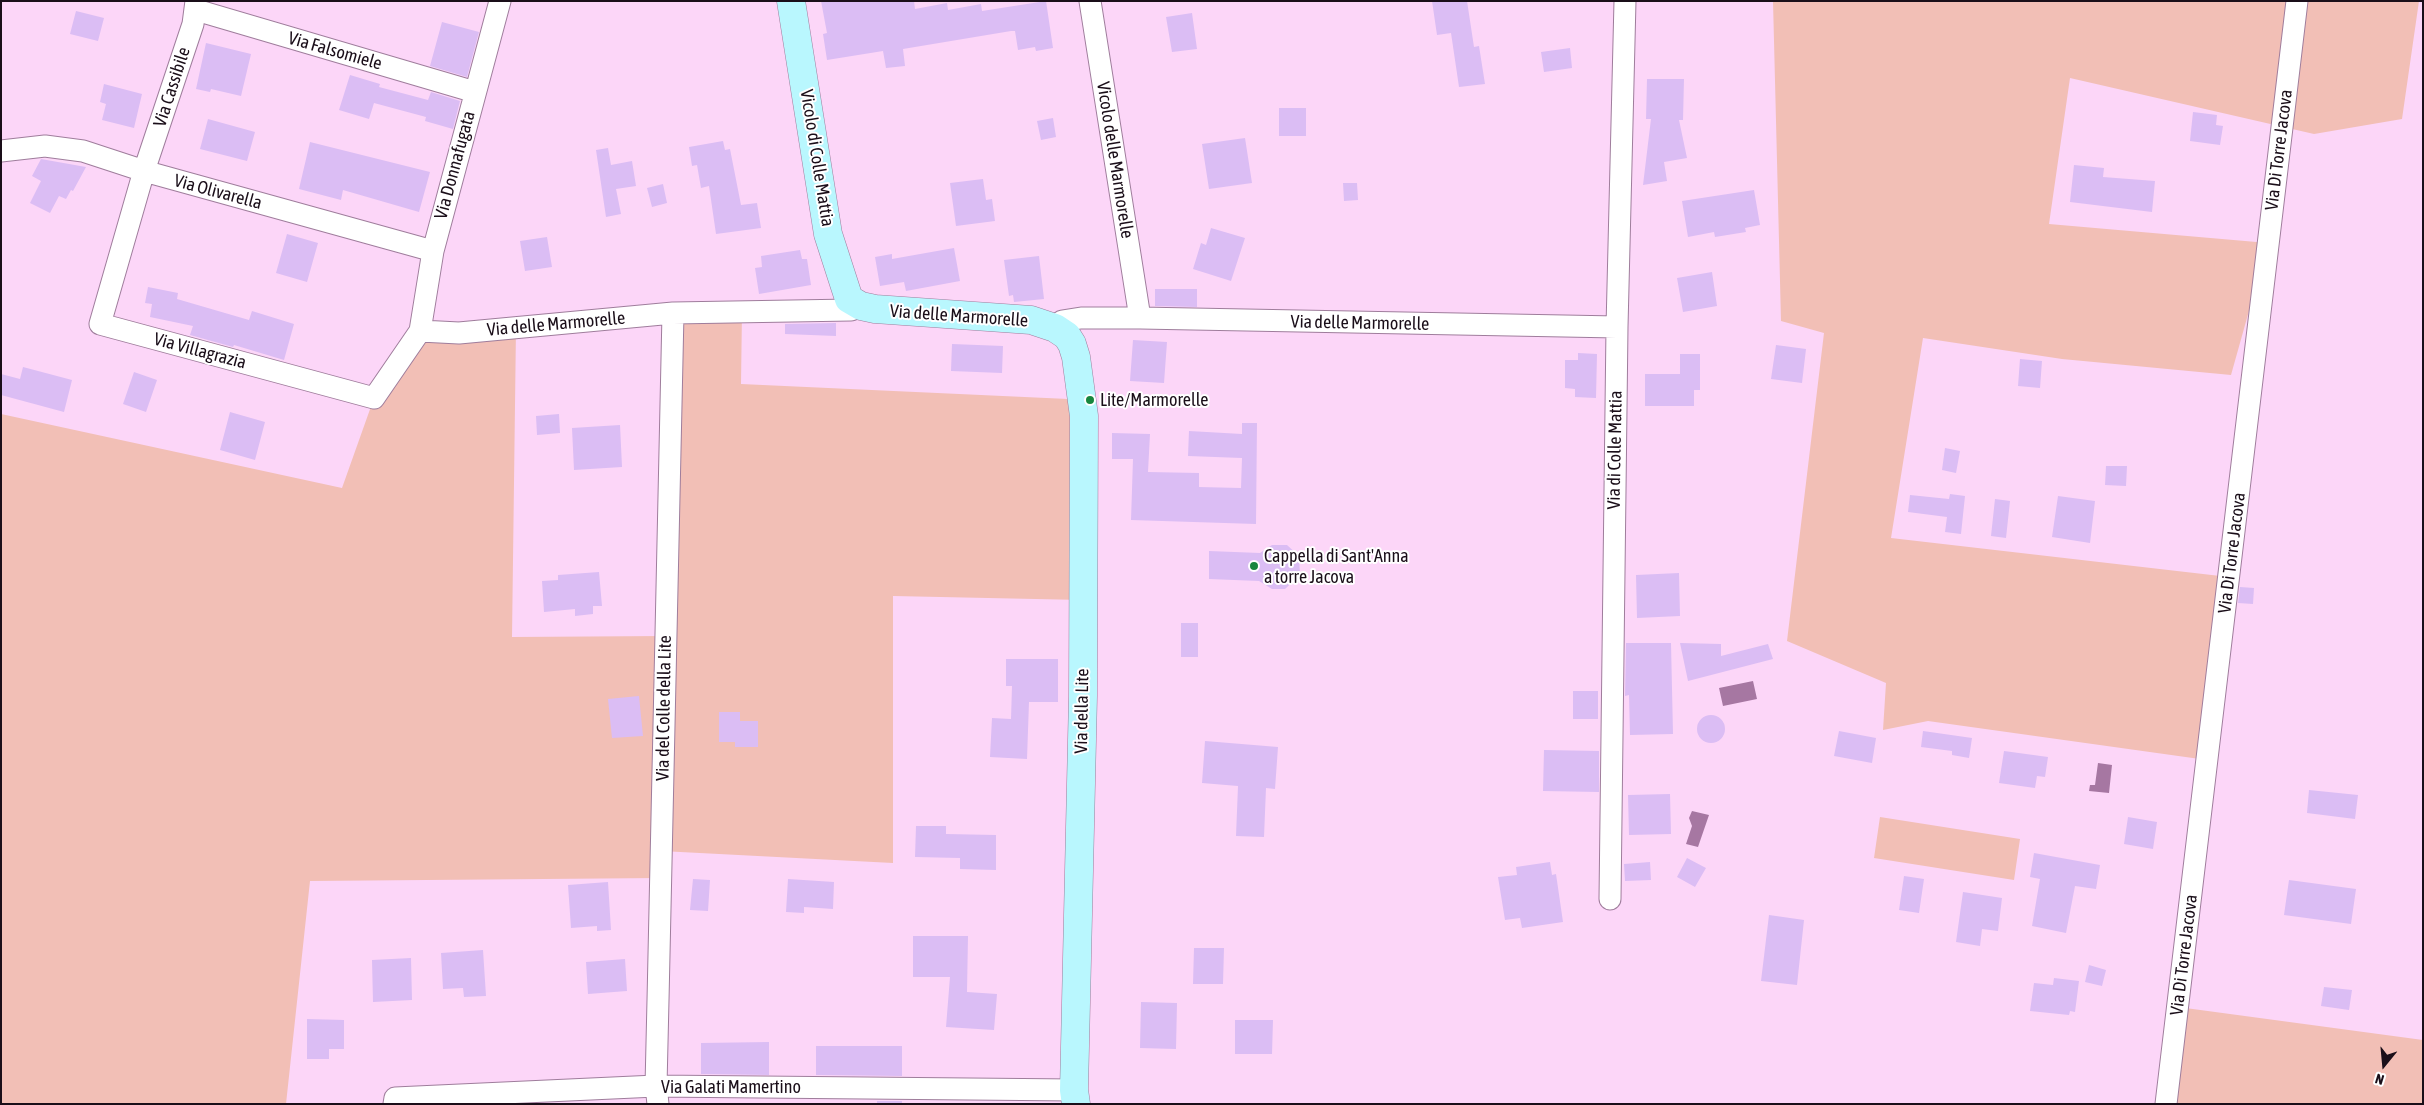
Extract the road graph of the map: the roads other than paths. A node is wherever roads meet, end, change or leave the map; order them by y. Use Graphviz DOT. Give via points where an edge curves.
graph roads {
  1 [pos="500,1"];
  2 [pos="791,1"];
  3 [pos="1090,1"];
  4 [pos="1624,1"];
  5 [pos="2297,1"];
  6 [pos="196,6"];
  7 [pos="475,92"];
  8 [pos="1,151"];
  9 [pos="144,171"];
  10 [pos="433,251"];
  11 [pos="861,306"];
  12 [pos="673,313"];
  13 [pos="1140,318"];
  14 [pos="1617,327"];
  15 [pos="1055,328"];
  16 [pos="420,331"];
  17 [pos="1610,899"];
  18 [pos="658,1095"];
  19 [pos="1075,1097"];
  20 [pos="394,1104"];
  21 [pos="2166,1104"];
  1 -- 7 [label="street, Via Donnafugata"];
  2 -- 11 [label="street, Vicolo di Colle Mattia" via="828,234 849,298"];
  3 -- 13 [label="street, Vicolo delle Marmorelle"];
  4 -- 14 [label="street, Via di Colle Mattia"];
  5 -- 21 [label="street, Via Di Torre Jacova"];
  6 -- 7 [label="street, Via Falsomiele"];
  6 -- 9 [label="street, Via Cassibile"];
  7 -- 10 [label="street, Via Donnafugata"];
  8 -- 9 [label="street, Via Olivarella" via="45,146 83,151"];
  9 -- 10 [label="street, Via Olivarella"];
  9 -- 16 [label="street, Via Villagrazia" via="100,324 374,398"];
  10 -- 16 [label="street, Via Donnafugata"];
  11 -- 12 [label="street, Via delle Marmorelle" via="851,310"];
  11 -- 15 [label="street, Via delle Marmorelle" via="1010,317"];
  12 -- 16 [label="street, Via delle Marmorelle" via="458,333"];
  12 -- 18 [label="street, Via del Colle della Lite"];
  13 -- 14 [label="street, Via delle Marmorelle"];
  13 -- 15 [label="street, Via delle Marmorelle" via="1082,318 1062,321"];
  14 -- 17 [label="street, Via di Colle Mattia"];
  15 -- 19 [label="street, Via della Lite" via="1072,344 1084,416"];
  18 -- 19 [label="street, Via Galati Mamertino"];
  18 -- 20 [label="street, Via Galati Mamertino" via="395,1098"];
}
